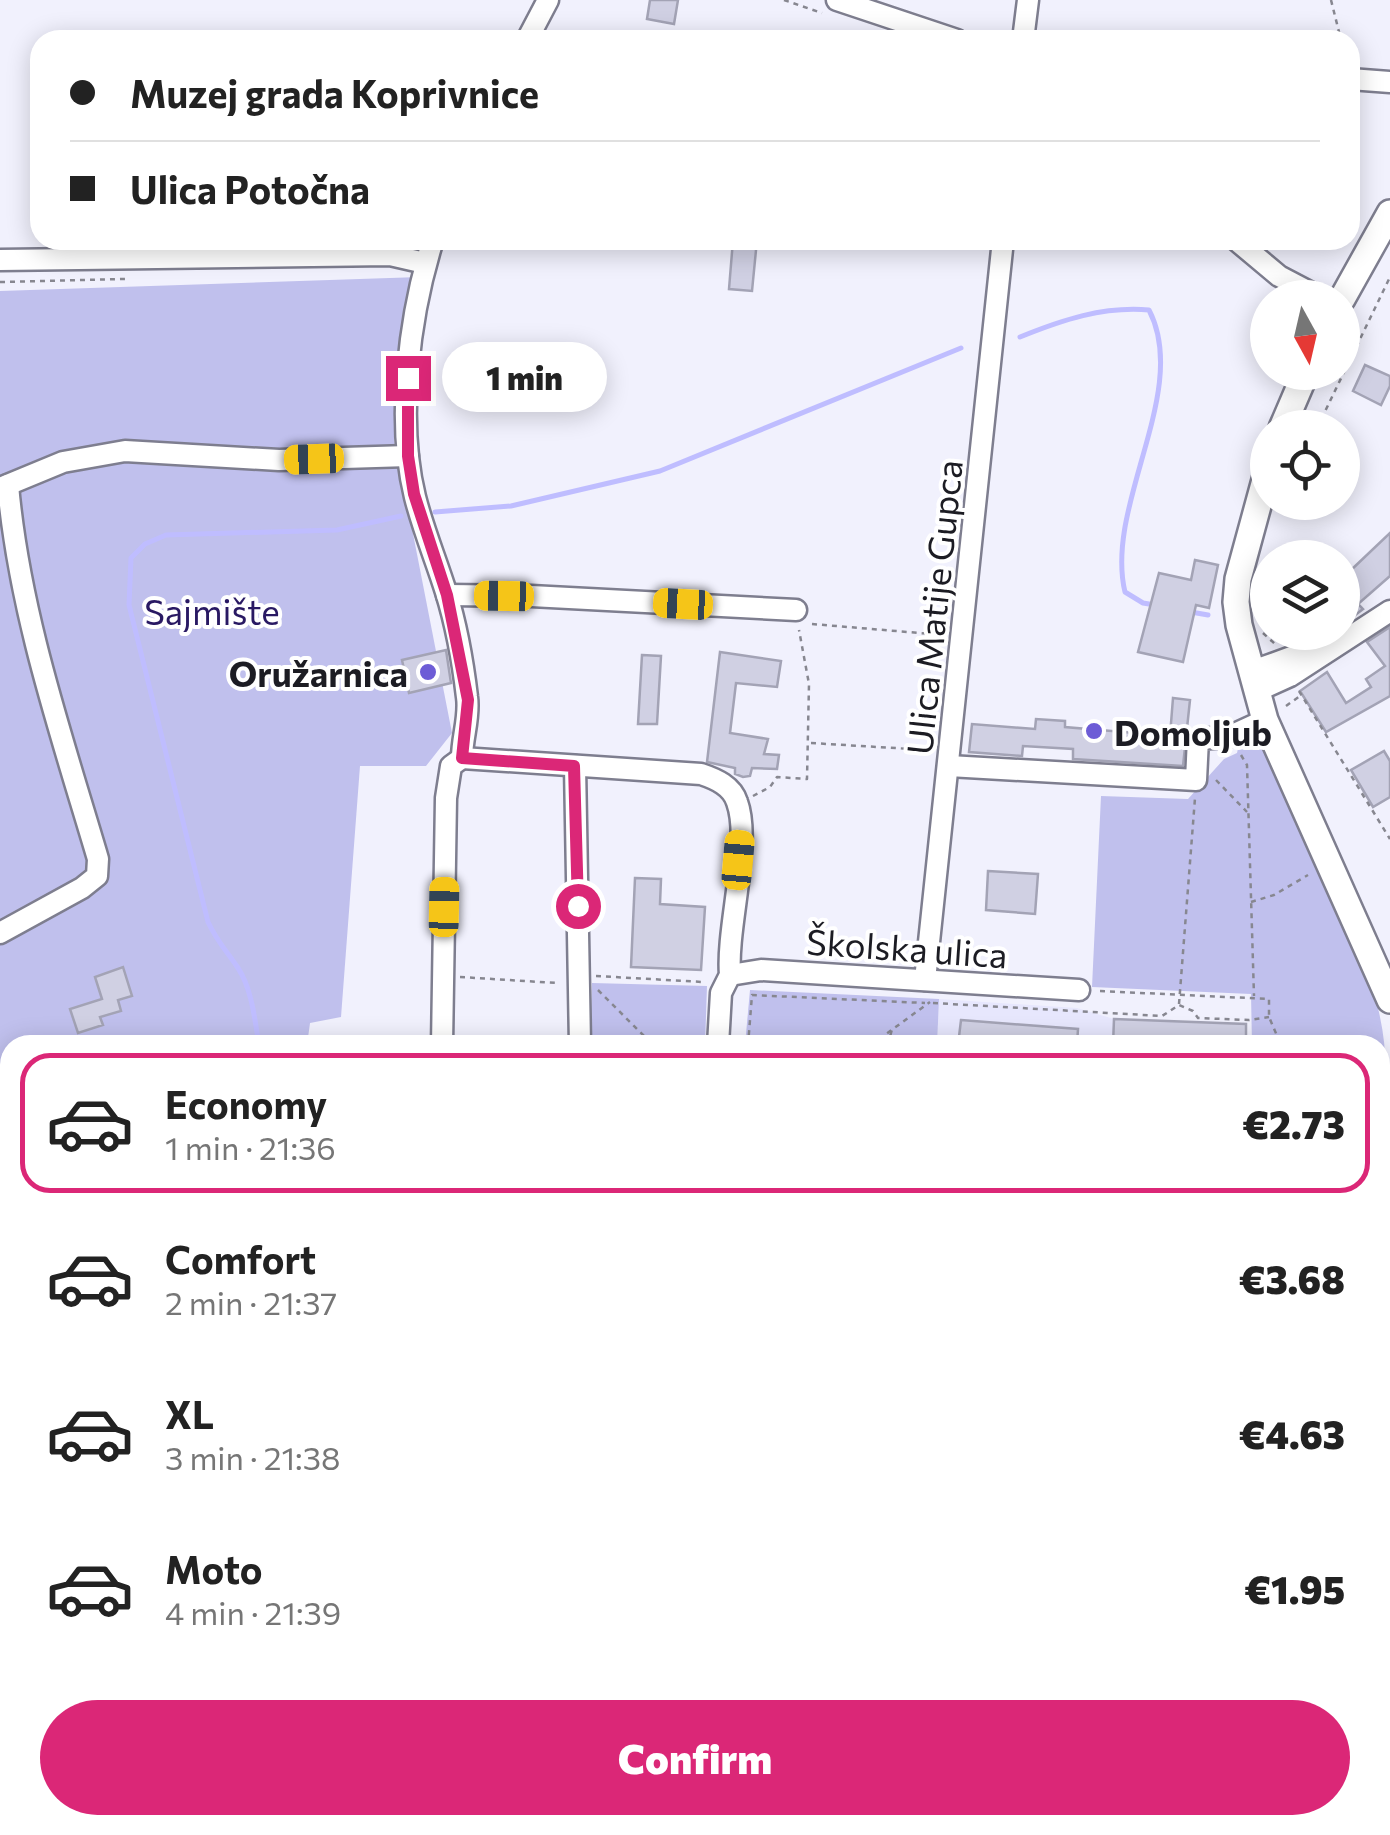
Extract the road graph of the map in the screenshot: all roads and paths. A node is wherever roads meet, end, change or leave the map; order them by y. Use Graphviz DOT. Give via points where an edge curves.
graph roads {
  1 [pos="548,0"];
  2 [pos="837,0"];
  3 [pos="1028,0"];
  4 [pos="1331,0"];
  5 [pos="532,30"];
  6 [pos="927,30"];
  7 [pos="1024,30"];
  8 [pos="1339,30"];
  9 [pos="1360,80"];
  10 [pos="1390,82"];
  11 [pos="1390,213"];
  12 [pos="429,250"];
  13 [pos="1001,250"];
  14 [pos="1248,250"];
  15 [pos="0,260"];
  16 [pos="425,263"];
  17 [pos="1390,277"];
  18 [pos="133,278"];
  19 [pos="1286,280"];
  20 [pos="1353,280"];
  21 [pos="0,282"];
  22 [pos="1326,410"];
  23 [pos="408,456"];
  24 [pos="4,486"];
  25 [pos="1254,520"];
  26 [pos="447,595"];
  27 [pos="1390,611"];
  28 [pos="797,616"];
  29 [pos="1360,629"];
  30 [pos="1250,634"];
  31 [pos="948,635"];
  32 [pos="1252,650"];
  33 [pos="1269,650"];
  34 [pos="1291,650"];
  35 [pos="1311,650"];
  36 [pos="1327,650"];
  37 [pos="1278,651"];
  38 [pos="1255,684"];
  39 [pos="1301,695"];
  40 [pos="1265,720"];
  41 [pos="1228,737"];
  42 [pos="810,743"];
  43 [pos="462,758"];
  44 [pos="950,759"];
  45 [pos="574,766"];
  46 [pos="1196,780"];
  47 [pos="737,801"];
  48 [pos="1247,812"];
  49 [pos="1390,838"];
  50 [pos="1308,875"];
  51 [pos="1249,902"];
  52 [pos="0,933"];
  53 [pos="455,977"];
  54 [pos="721,979"];
  55 [pos="925,980"];
  56 [pos="581,983"];
  57 [pos="1079,990"];
  58 [pos="1179,994"];
  59 [pos="1254,996"];
  60 [pos="1390,1000"];
  61 [pos="930,1003"];
  62 [pos="1179,1006"];
  63 [pos="1269,1016"];
  64 [pos="892,1028"];
  65 [pos="442,1035"];
  66 [pos="580,1035"];
  67 [pos="643,1035"];
  68 [pos="719,1035"];
  69 [pos="749,1035"];
  70 [pos="883,1035"];
  71 [pos="890,1035"];
  72 [pos="1277,1035"];
  73 [pos="761,1835"];
  74 [pos="782,1835"];
  1 -- 5 [label="street"];
  2 -- 6 [label="street"];
  3 -- 7 [label="street"];
  4 -- 8 [label="path"];
  9 -- 10 [label="street"];
  11 -- 20 [label="main road"];
  12 -- 16 [label="street"];
  13 -- 44 [label="street, Ulica Matije Gupca"];
  14 -- 19 [label="street"];
  15 -- 16 [label="street" via="390,255"];
  16 -- 23 [label="street" via="410,350"];
  17 -- 22 [label="path"];
  18 -- 21 [label="path"];
  23 -- 24 [label="street" via="279,460 126,451 63,462"];
  23 -- 26 [label="street"];
  24 -- 52 [label="street" via="52,703 98,859 97,876 82,888"];
  25 -- 30 [label="main road" via="1236,602"];
  26 -- 28 [label="street"];
  26 -- 43 [label="street" via="468,700"];
  27 -- 29 [label="street"];
  28 -- 31 [label="path"];
  28 -- 42 [label="path" via="809,684"];
  32 -- 38 [label="main road"];
  33 -- 37 [label="street"];
  34 -- 37 [label="street"];
  35 -- 38 [label="street" via="1264,668"];
  36 -- 38 [label="street" via="1290,676"];
  38 -- 40 [label="main road"];
  39 -- 49 [label="path"];
  40 -- 41 [label="street"];
  40 -- 60 [label="main road"];
  41 -- 46 [label="street" via="1198,739"];
  41 -- 48 [label="path" via="1247,765"];
  42 -- 44 [label="path"];
  42 -- 47 [label="path" via="807,779 777,777"];
  43 -- 45 [label="street"];
  43 -- 65 [label="street" via="451,766 446,798"];
  44 -- 46 [label="street"];
  44 -- 55 [label="street, Ulica Matije Gupca"];
  45 -- 47 [label="street" via="701,774"];
  45 -- 56 [label="street"];
  46 -- 48 [label="path" via="1217,780"];
  46 -- 58 [label="path"];
  47 -- 54 [label="street" via="741,832"];
  48 -- 51 [label="path"];
  50 -- 51 [label="path"];
  51 -- 59 [label="path"];
  53 -- 56 [label="path"];
  54 -- 55 [label="street, Školska ulica" via="761,970"];
  54 -- 67 [label="path" via="591,976"];
  54 -- 68 [label="street"];
  55 -- 57 [label="street, Školska ulica"];
  56 -- 66 [label="street"];
  57 -- 58 [label="path"];
  58 -- 59 [label="path"];
  58 -- 62 [label="path"];
  59 -- 63 [label="path" via="1269,998"];
  61 -- 62 [label="path" via="1162,1016"];
  61 -- 64 [label="path"];
  61 -- 69 [label="path" via="752,995"];
  62 -- 63 [label="path" via="1198,1018"];
  63 -- 72 [label="path"];
  64 -- 70 [label="path"];
  64 -- 71 [label="path"];
  73 -- 74 [label="street"];
}
